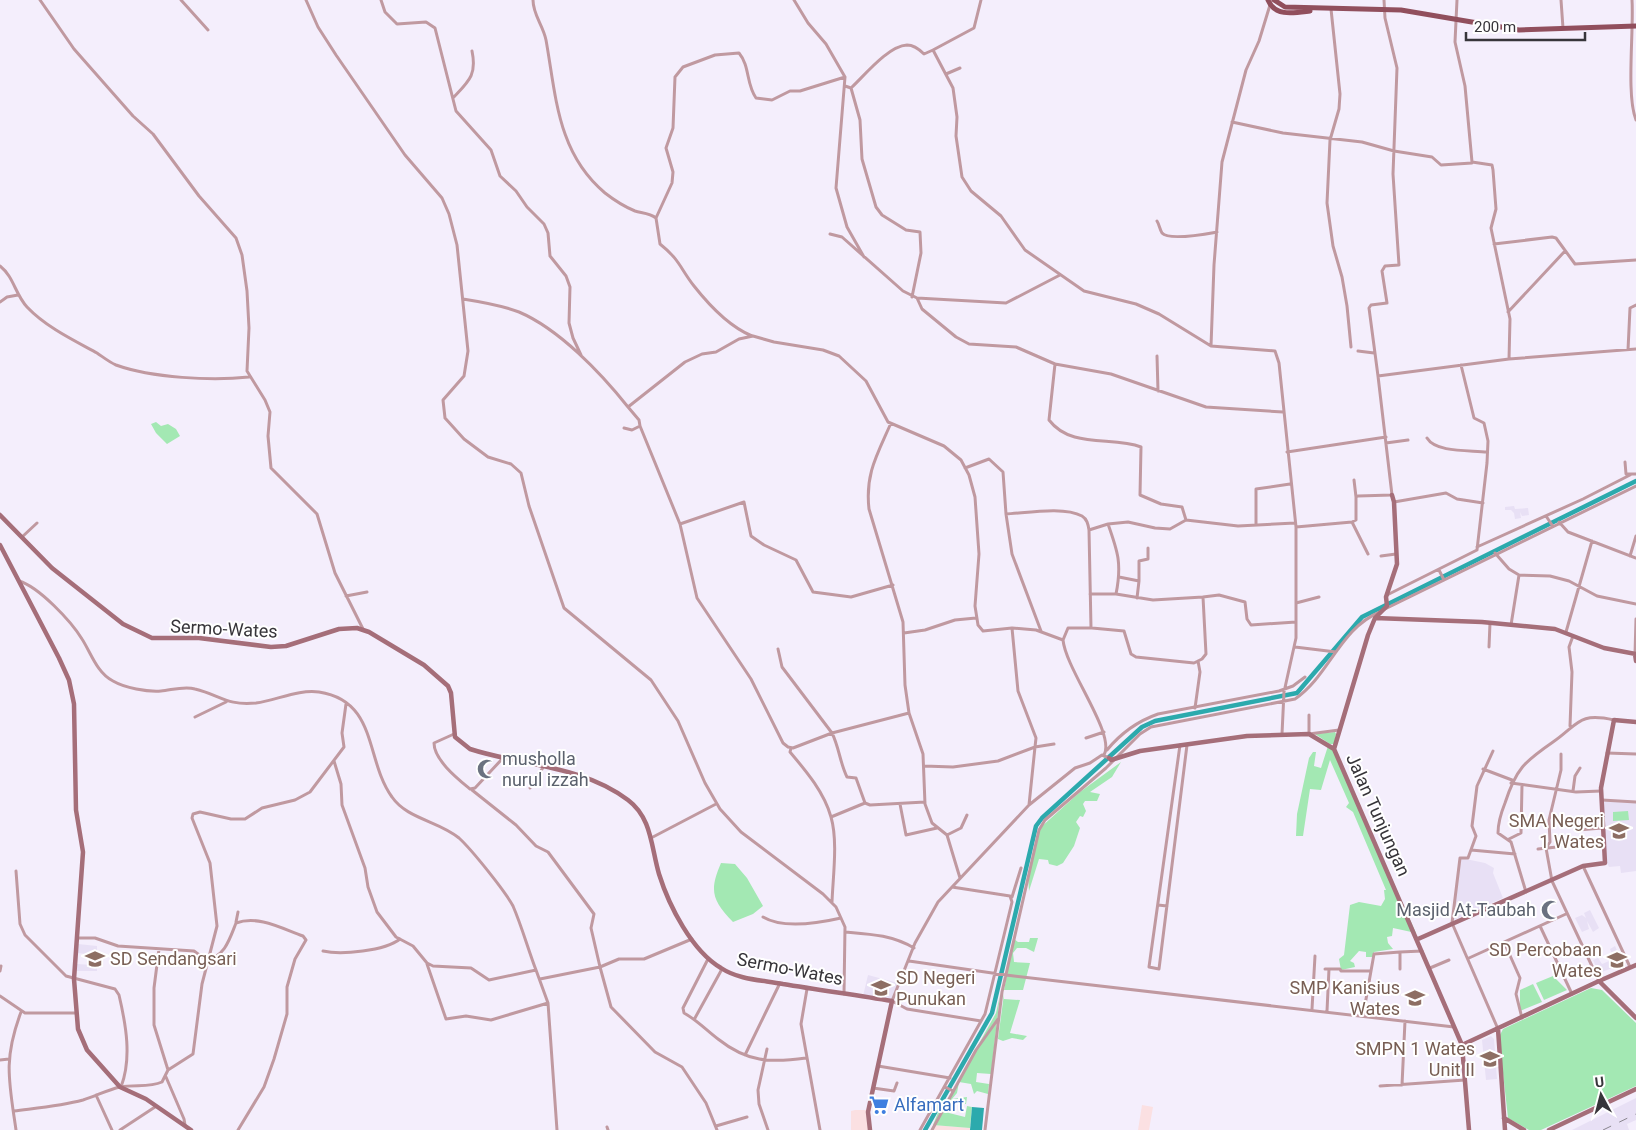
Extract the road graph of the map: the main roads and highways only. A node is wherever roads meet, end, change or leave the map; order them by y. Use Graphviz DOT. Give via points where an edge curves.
graph roads {
  1 [pos="1270,2"];
  2 [pos="1635,26"];
  1 -- 2 [label="main road" via="1285,7 1385,9 1456,18 1510,30"];
}
